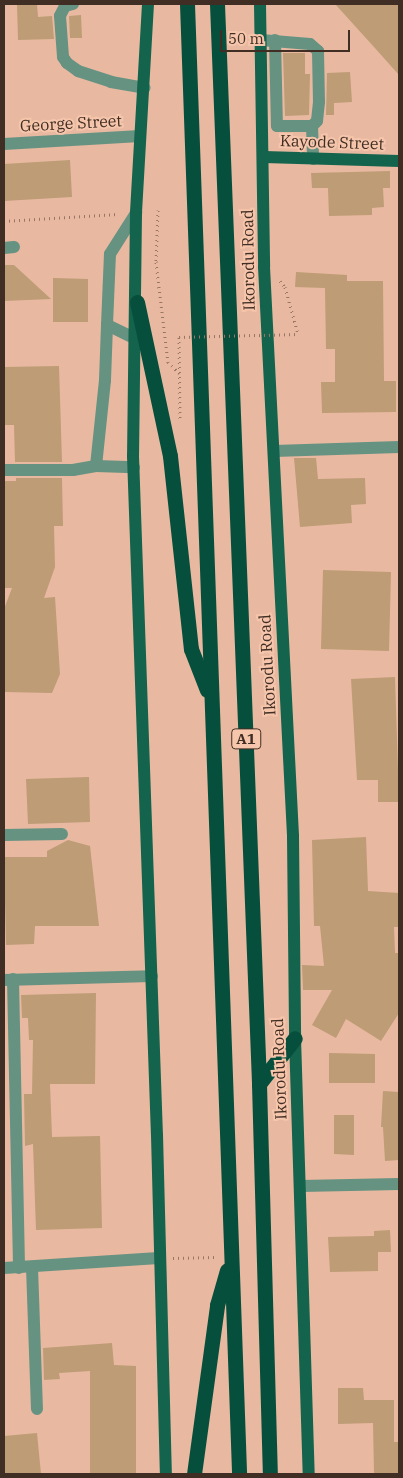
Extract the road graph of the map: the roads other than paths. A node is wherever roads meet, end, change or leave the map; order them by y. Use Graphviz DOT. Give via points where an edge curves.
graph roads {
  1 [pos="73,4"];
  2 [pos="148,4"];
  3 [pos="187,4"];
  4 [pos="217,4"];
  5 [pos="260,4"];
  6 [pos="261,40"];
  7 [pos="275,40"];
  8 [pos="144,88"];
  9 [pos="312,126"];
  10 [pos="140,136"];
  11 [pos="4,144"];
  12 [pos="264,156"];
  13 [pos="314,159"];
  14 [pos="399,161"];
  15 [pos="136,213"];
  16 [pos="137,302"];
  17 [pos="107,325"];
  18 [pos="134,338"];
  19 [pos="399,448"];
  20 [pos="274,451"];
  21 [pos="96,466"];
  22 [pos="134,467"];
  23 [pos="4,470"];
  24 [pos="211,702"];
  25 [pos="62,834"];
  26 [pos="4,835"];
  27 [pos="152,976"];
  28 [pos="8,980"];
  29 [pos="295,1038"];
  30 [pos="259,1084"];
  31 [pos="399,1184"];
  32 [pos="301,1186"];
  33 [pos="230,1257"];
  34 [pos="160,1258"];
  35 [pos="25,1267"];
  36 [pos="4,1268"];
  37 [pos="37,1409"];
  38 [pos="166,1474"];
  39 [pos="194,1474"];
  40 [pos="239,1474"];
  41 [pos="270,1474"];
  42 [pos="309,1474"];
  1 -- 8 [label="street" via="65,6 60,16 63,57 67,63 78,71"];
  2 -- 8 [label="main road"];
  3 -- 24 [label="highway, A1"];
  4 -- 30 [label="highway, Ikorodu Road / A1"];
  5 -- 6 [label="main road, Ikorodu Road"];
  6 -- 7 [label="street"];
  6 -- 12 [label="main road, Ikorodu Road"];
  7 -- 9 [label="street" via="277,126"];
  7 -- 9 [label="street" via="310,44 318,51 319,102 317,121"];
  8 -- 10 [label="main road"];
  9 -- 13 [label="street"];
  10 -- 11 [label="street, George Street"];
  10 -- 15 [label="main road"];
  12 -- 13 [label="main road, Kayode Street"];
  12 -- 20 [label="main road, Ikorodu Road" via="264,267"];
  13 -- 14 [label="main road, Kayode Street"];
  15 -- 16 [label="main road"];
  15 -- 17 [label="street" via="110,254"];
  16 -- 18 [label="main road"];
  16 -- 24 [label="highway" via="170,456 191,649"];
  17 -- 18 [label="street"];
  17 -- 21 [label="street"];
  18 -- 22 [label="main road"];
  19 -- 20 [label="street"];
  20 -- 29 [label="main road, Ikorodu Road" via="293,836"];
  21 -- 22 [label="street"];
  21 -- 23 [label="street" via="73,470"];
  22 -- 27 [label="main road"];
  24 -- 33 [label="highway, A1"];
  25 -- 26 [label="street"];
  27 -- 28 [label="street"];
  27 -- 34 [label="main road"];
  28 -- 35 [label="street"];
  29 -- 30 [label="highway"];
  29 -- 32 [label="main road, Ikorodu Road"];
  30 -- 41 [label="highway, Ikorodu Road / A1"];
  31 -- 32 [label="street"];
  32 -- 42 [label="main road, Ikorodu Road"];
  33 -- 39 [label="highway" via="217,1305"];
  33 -- 40 [label="highway, A1"];
  34 -- 35 [label="street"];
  34 -- 38 [label="main road"];
  35 -- 36 [label="street"];
  35 -- 37 [label="street"];
}
